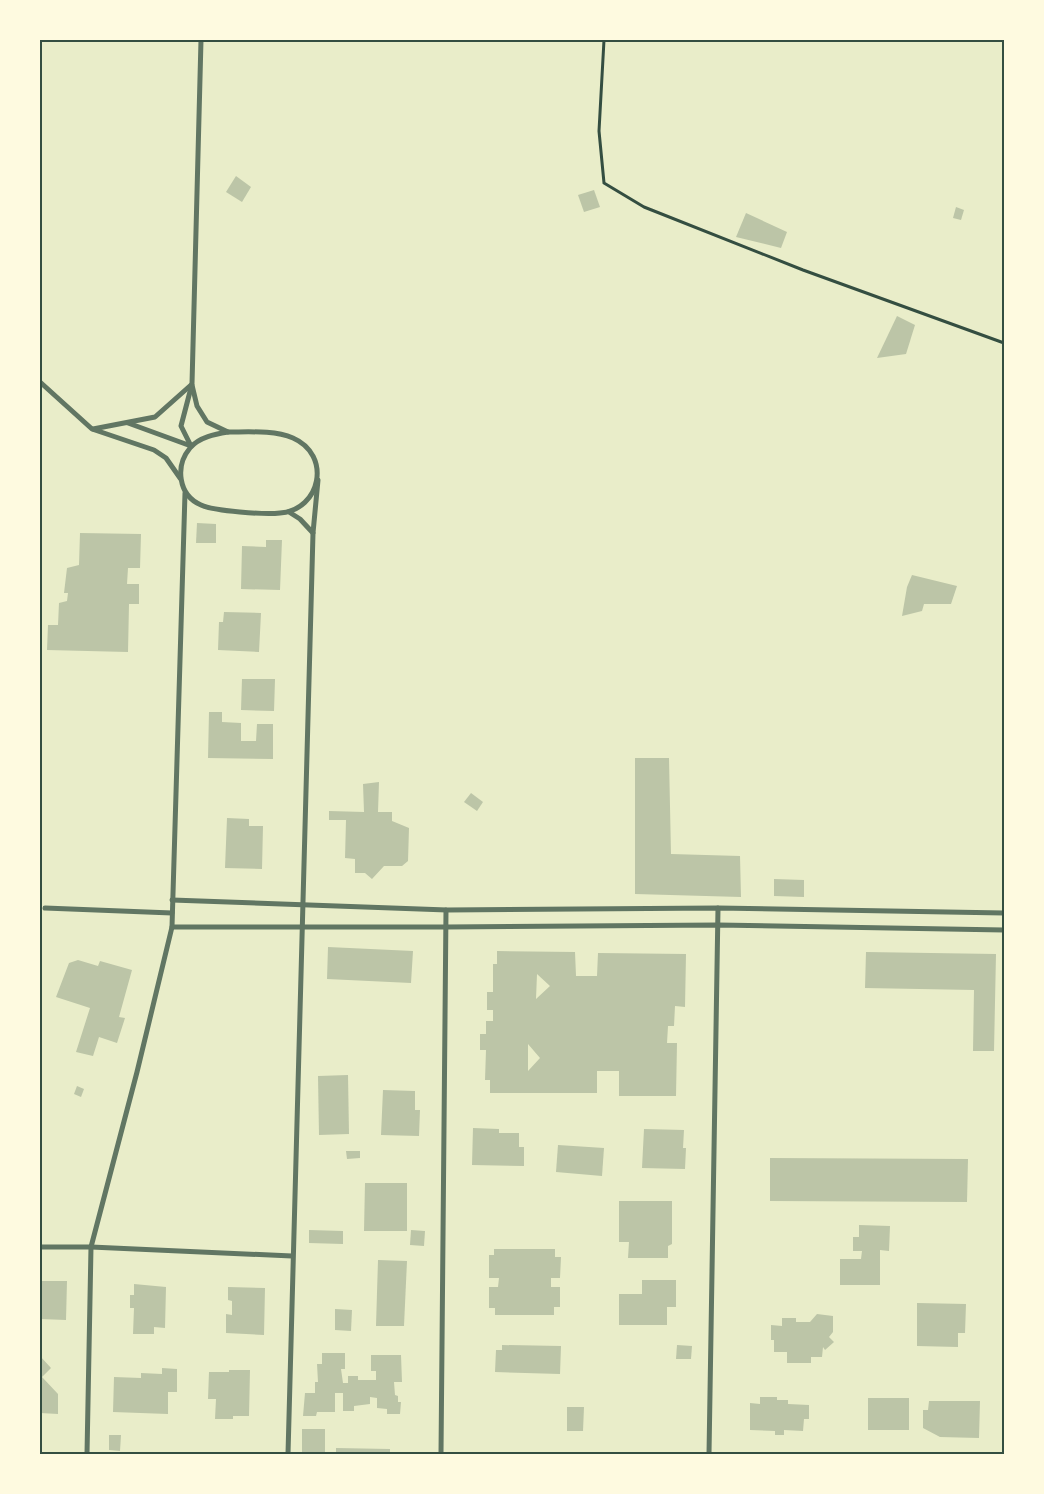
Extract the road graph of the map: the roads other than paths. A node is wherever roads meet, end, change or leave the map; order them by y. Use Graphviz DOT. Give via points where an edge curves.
graph roads {
  1 [pos="201,40"];
  2 [pos="40,382"];
  3 [pos="192,384"];
  4 [pos="127,422"];
  5 [pos="92,430"];
  6 [pos="228,432"];
  7 [pos="191,446"];
  8 [pos="180,478"];
  9 [pos="318,480"];
  10 [pos="184,493"];
  11 [pos="289,512"];
  12 [pos="313,533"];
  13 [pos="172,900"];
  14 [pos="302,905"];
  15 [pos="45,908"];
  16 [pos="718,908"];
  17 [pos="446,910"];
  18 [pos="172,913"];
  19 [pos="1004,913"];
  20 [pos="718,925"];
  21 [pos="172,926"];
  22 [pos="302,927"];
  23 [pos="446,927"];
  24 [pos="1004,930"];
  25 [pos="40,1247"];
  26 [pos="91,1247"];
  27 [pos="292,1256"];
  28 [pos="87,1454"];
  29 [pos="288,1454"];
  30 [pos="441,1454"];
  31 [pos="708,1454"];
  1 -- 3 [label="street"];
  2 -- 5 [label="street"];
  3 -- 4 [label="street" via="155,417"];
  3 -- 6 [label="street" via="197,406 207,422"];
  3 -- 7 [label="street" via="181,426"];
  4 -- 5 [label="street"];
  4 -- 7 [label="street"];
  5 -- 8 [label="street" via="154,450 166,458"];
  6 -- 7 [label="street" via="209,436"];
  6 -- 9 [label="street" via="293,438 309,449 317,465"];
  7 -- 8 [label="street" via="183,461"];
  8 -- 10 [label="street"];
  9 -- 11 [label="street" via="302,506"];
  9 -- 12 [label="street"];
  10 -- 11 [label="street" via="200,505 216,510"];
  10 -- 13 [label="street"];
  11 -- 12 [label="street"];
  12 -- 14 [label="street"];
  13 -- 14 [label="street"];
  13 -- 18 [label="street"];
  14 -- 17 [label="street"];
  14 -- 22 [label="street"];
  15 -- 18 [label="street"];
  16 -- 17 [label="street"];
  16 -- 19 [label="street"];
  16 -- 20 [label="street"];
  17 -- 23 [label="street"];
  18 -- 21 [label="street"];
  20 -- 23 [label="street"];
  20 -- 24 [label="street"];
  20 -- 31 [label="street"];
  21 -- 22 [label="street"];
  21 -- 26 [label="street"];
  22 -- 23 [label="street"];
  22 -- 27 [label="street"];
  23 -- 30 [label="street"];
  25 -- 26 [label="street"];
  26 -- 27 [label="street"];
  26 -- 28 [label="street"];
  27 -- 29 [label="street"];
}
